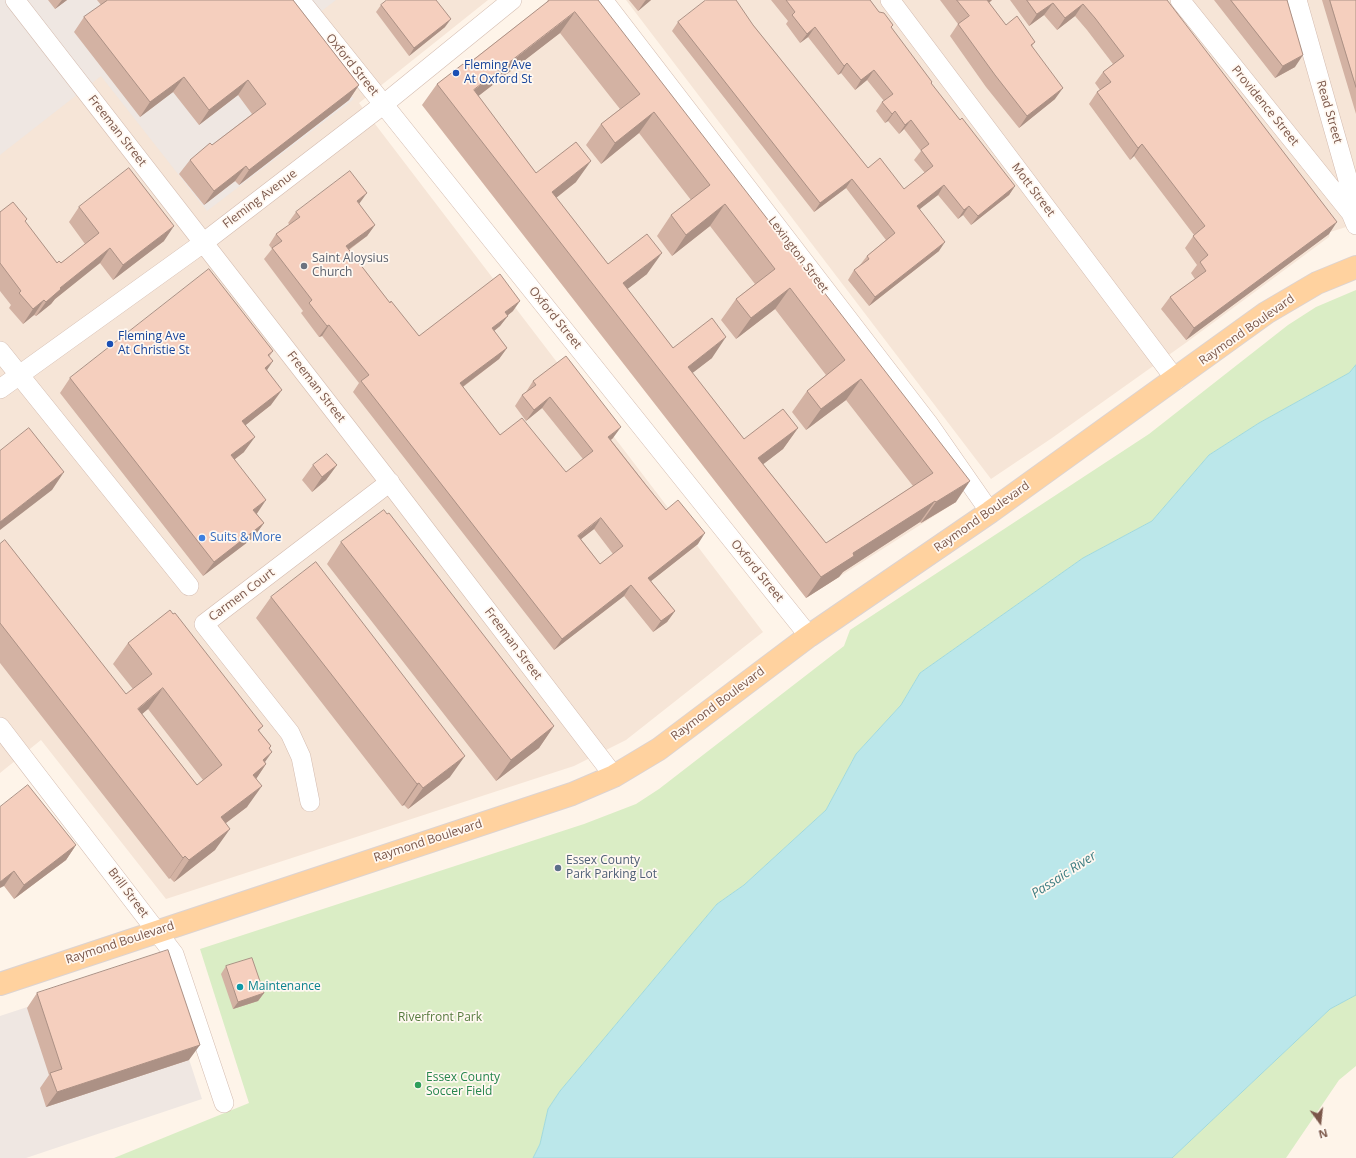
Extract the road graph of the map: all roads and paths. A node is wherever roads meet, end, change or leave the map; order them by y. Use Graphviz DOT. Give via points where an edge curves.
graph roads {
  1 [pos="15,0"];
  2 [pos="300,0"];
  3 [pos="512,0"];
  4 [pos="603,0"];
  5 [pos="890,0"];
  6 [pos="1180,0"];
  7 [pos="1298,0"];
  8 [pos="384,104"];
  9 [pos="1354,219"];
  10 [pos="203,243"];
  11 [pos="1356,267"];
  12 [pos="0,351"];
  13 [pos="19,375"];
  14 [pos="1176,380"];
  15 [pos="0,389"];
  16 [pos="390,482"];
  17 [pos="990,512"];
  18 [pos="189,586"];
  19 [pos="809,636"];
  20 [pos="0,728"];
  21 [pos="614,776"];
  22 [pos="310,802"];
  23 [pos="156,931"];
  24 [pos="0,984"];
  25 [pos="224,1103"];
  1 -- 10 [label="street, Freeman Street"];
  2 -- 8 [label="street, Oxford Street"];
  3 -- 8 [label="street, Fleming Avenue"];
  4 -- 17 [label="street, Lexington Street" via="928,423"];
  5 -- 14 [label="street, Mott Street"];
  6 -- 9 [label="street, Providence Street"];
  7 -- 9 [label="street, Read Street" via="1348,180"];
  8 -- 10 [label="street, Fleming Avenue"];
  8 -- 19 [label="street, Oxford Street"];
  10 -- 13 [label="street, Fleming Avenue"];
  10 -- 16 [label="street, Freeman Street"];
  11 -- 14 [label="main road, Raymond Boulevard" via="1300,292 1266,313"];
  12 -- 13 [label="street"];
  13 -- 15 [label="street, Fleming Avenue"];
  13 -- 18 [label="street"];
  14 -- 17 [label="main road, Raymond Boulevard"];
  16 -- 21 [label="street, Freeman Street"];
  16 -- 22 [label="street, Carmen Court" via="204,624 290,733 301,757"];
  17 -- 19 [label="main road, Raymond Boulevard"];
  19 -- 21 [label="main road, Raymond Boulevard" via="659,749"];
  20 -- 23 [label="street, Brill Street"];
  21 -- 23 [label="main road, Raymond Boulevard" via="572,794"];
  23 -- 24 [label="main road, Raymond Boulevard"];
  23 -- 25 [label="street, Brill Street" via="174,954"];
}
